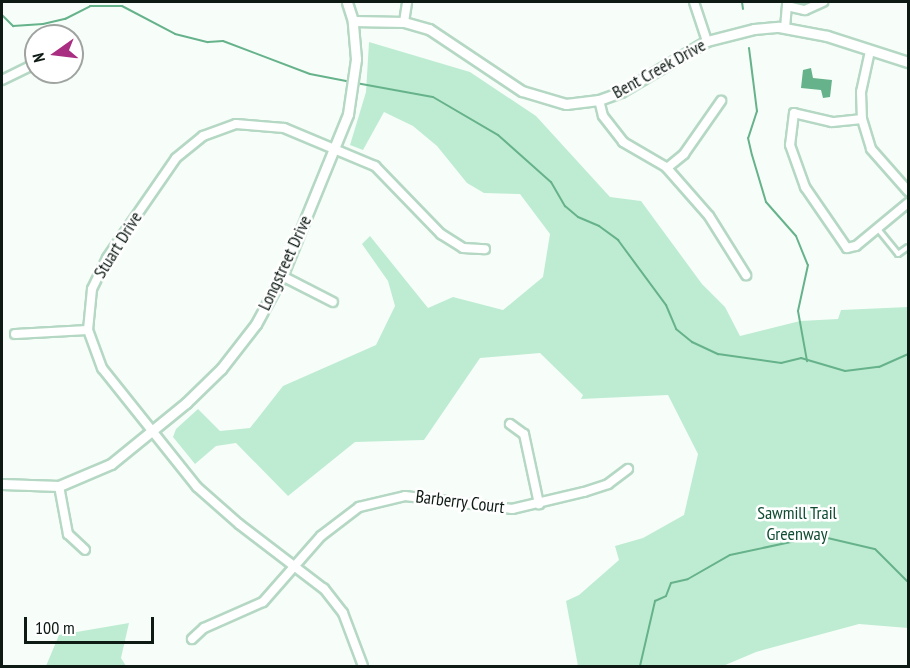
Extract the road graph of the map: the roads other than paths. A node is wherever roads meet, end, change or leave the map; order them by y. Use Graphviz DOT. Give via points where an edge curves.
graph roads {
  1 [pos="347,2"];
  2 [pos="407,2"];
  3 [pos="694,2"];
  4 [pos="823,2"];
  5 [pos="787,4"];
  6 [pos="353,21"];
  7 [pos="404,22"];
  8 [pos="785,28"];
  9 [pos="706,41"];
  10 [pos="870,51"];
  11 [pos="909,62"];
  12 [pos="24,69"];
  13 [pos="2,80"];
  14 [pos="599,100"];
  15 [pos="721,101"];
  16 [pos="862,119"];
  17 [pos="336,148"];
  18 [pos="667,168"];
  19 [pos="909,191"];
  20 [pos="909,203"];
  21 [pos="877,229"];
  22 [pos="908,247"];
  23 [pos="485,249"];
  24 [pos="746,275"];
  25 [pos="282,276"];
  26 [pos="333,302"];
  27 [pos="88,330"];
  28 [pos="15,334"];
  29 [pos="510,424"];
  30 [pos="153,432"];
  31 [pos="628,469"];
  32 [pos="2,484"];
  33 [pos="59,486"];
  34 [pos="539,504"];
  35 [pos="85,550"];
  36 [pos="297,566"];
  37 [pos="192,639"];
  38 [pos="363,666"];
  1 -- 6 [label="street, Longstreet Drive"];
  2 -- 7 [label="street"];
  3 -- 9 [label="street"];
  4 -- 5 [label="street" via="805,10"];
  5 -- 8 [label="street"];
  6 -- 7 [label="street, Bent Creek Drive"];
  6 -- 17 [label="street, Longstreet Drive" via="354,88"];
  7 -- 14 [label="street, Bent Creek Drive" via="429,29 522,91 566,104"];
  8 -- 9 [label="street, Bent Creek Drive" via="753,29"];
  8 -- 10 [label="street, Bent Creek Drive" via="827,36"];
  9 -- 14 [label="street, Bent Creek Drive" via="621,92"];
  10 -- 11 [label="street, Bent Creek Drive"];
  10 -- 16 [label="street" via="861,92"];
  12 -- 13 [label="street"];
  14 -- 18 [label="street" via="603,116 623,142"];
  15 -- 18 [label="street" via="684,154"];
  16 -- 19 [label="street" via="872,149"];
  16 -- 21 [label="street" via="832,122 794,113 790,145 805,187 847,248"];
  17 -- 23 [label="street, Stuart Drive" via="375,166 441,234 463,248"];
  17 -- 25 [label="street, Longstreet Drive"];
  17 -- 27 [label="street, Stuart Drive" via="284,128 251,123 223,127 194,142 176,158 102,267 90,296"];
  18 -- 24 [label="street" via="709,216"];
  20 -- 21 [label="street"];
  21 -- 22 [label="lane" via="898,254"];
  25 -- 26 [label="street"];
  25 -- 30 [label="street, Longstreet Drive" via="256,324 220,369"];
  27 -- 28 [label="street"];
  27 -- 30 [label="street, Stuart Drive" via="102,368"];
  29 -- 34 [label="street" via="524,434"];
  30 -- 33 [label="street, Longstreet Drive" via="111,464"];
  30 -- 36 [label="street, Stuart Drive" via="217,506"];
  31 -- 34 [label="street, Barberry Court" via="608,484"];
  32 -- 33 [label="street, Longstreet Drive"];
  33 -- 35 [label="street" via="68,534"];
  34 -- 36 [label="street, Barberry Court" via="512,509 431,497 381,500 340,518"];
  36 -- 37 [label="street, Barberry Court" via="263,602 204,628"];
  36 -- 38 [label="street, Stuart Drive" via="324,589 343,613"];
}
